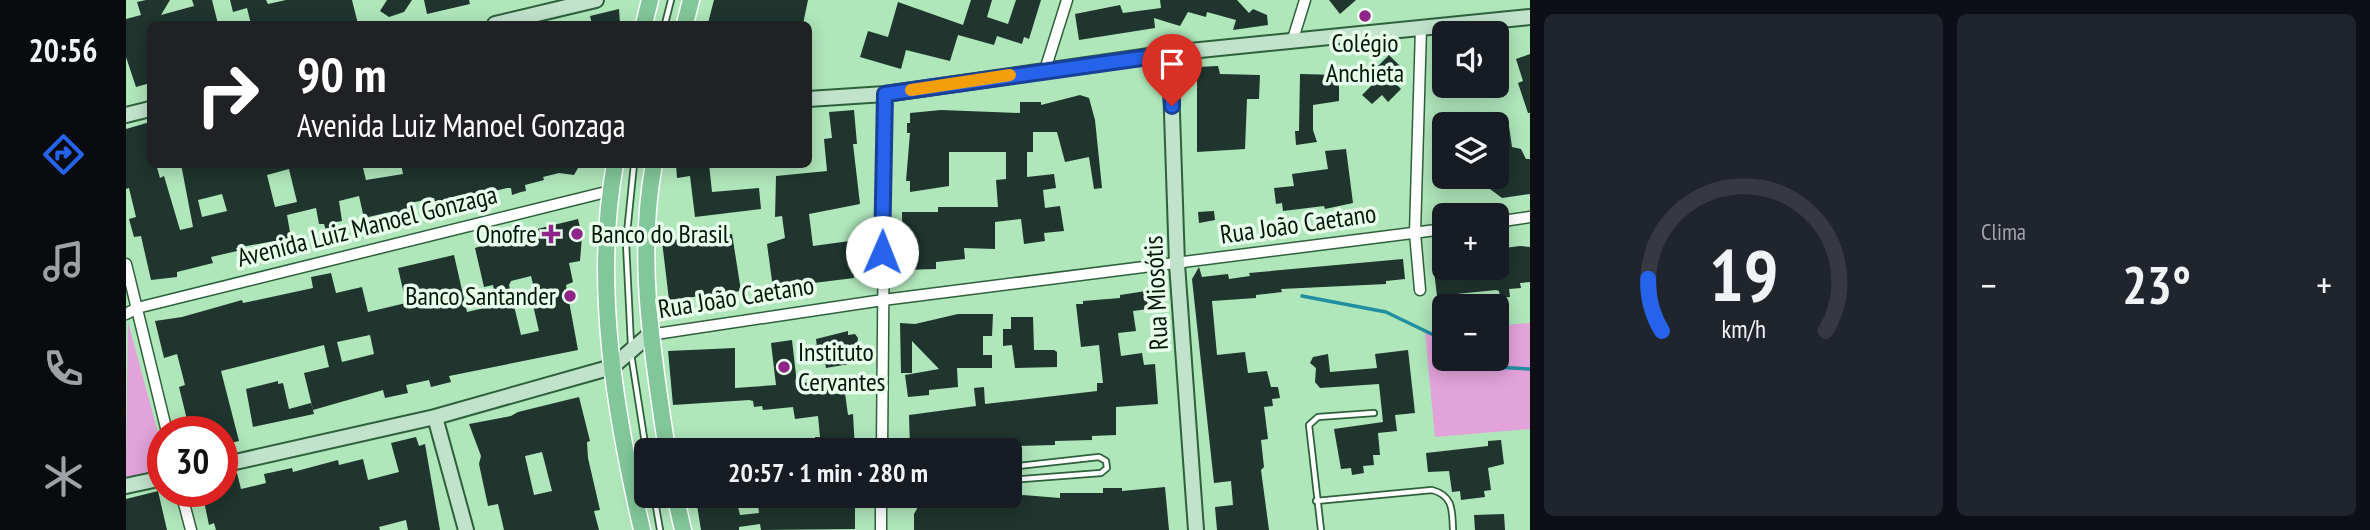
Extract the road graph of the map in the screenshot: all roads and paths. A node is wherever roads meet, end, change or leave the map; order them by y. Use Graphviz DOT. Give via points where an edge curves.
graph roads {
  1 [pos="596,0"];
  2 [pos="650,0"];
  3 [pos="671,0"];
  4 [pos="691,0"];
  5 [pos="1067,0"];
  6 [pos="1305,0"];
  7 [pos="1530,17"];
  8 [pos="508,21"];
  9 [pos="645,21"];
  10 [pos="666,21"];
  11 [pos="686,21"];
  12 [pos="1421,29"];
  13 [pos="1292,42"];
  14 [pos="1170,54"];
  15 [pos="1045,69"];
  16 [pos="885,94"];
  17 [pos="812,99"];
  18 [pos="147,109"];
  19 [pos="126,114"];
  20 [pos="614,168"];
  21 [pos="634,168"];
  22 [pos="654,168"];
  23 [pos="610,191"];
  24 [pos="1530,217"];
  25 [pos="1509,220"];
  26 [pos="1432,231"];
  27 [pos="1415,233"];
  28 [pos="126,264"];
  29 [pos="1177,264"];
  30 [pos="1420,290"];
  31 [pos="883,300"];
  32 [pos="137,308"];
  33 [pos="126,314"];
  34 [pos="649,335"];
  35 [pos="631,351"];
  36 [pos="612,367"];
  37 [pos="1374,413"];
  38 [pos="163,416"];
  39 [pos="435,417"];
  40 [pos="644,438"];
  41 [pos="665,438"];
  42 [pos="882,438"];
  43 [pos="238,461"];
  44 [pos="1022,466"];
  45 [pos="1022,479"];
  46 [pos="147,481"];
  47 [pos="126,486"];
  48 [pos="1316,501"];
  49 [pos="185,507"];
  50 [pos="655,508"];
  51 [pos="678,508"];
  52 [pos="881,508"];
  53 [pos="191,530"];
  54 [pos="466,530"];
  55 [pos="642,530"];
  56 [pos="659,530"];
  57 [pos="683,530"];
  58 [pos="881,530"];
  59 [pos="1196,530"];
  60 [pos="1321,530"];
  61 [pos="1453,530"];
  1 -- 8 [label="street"];
  2 -- 9 [label="main road"];
  3 -- 10 [label="lane"];
  4 -- 11 [label="main road"];
  5 -- 15 [label="street"];
  6 -- 13 [label="street"];
  7 -- 12 [label="street"];
  12 -- 13 [label="street"];
  12 -- 27 [label="street"];
  13 -- 14 [label="street"];
  14 -- 15 [label="street"];
  14 -- 29 [label="street, Rua Miosótis"];
  15 -- 16 [label="street"];
  16 -- 17 [label="street"];
  16 -- 31 [label="street"];
  18 -- 19 [label="street"];
  20 -- 23 [label="main road"];
  21 -- 35 [label="lane" via="626,243"];
  22 -- 34 [label="main road" via="646,244"];
  23 -- 32 [label="street, Avenida Luiz Manoel Gonzaga"];
  23 -- 36 [label="main road" via="606,241"];
  24 -- 25 [label="street"];
  26 -- 27 [label="street, Rua João Caetano"];
  27 -- 29 [label="street, Rua João Caetano"];
  27 -- 30 [label="street"];
  28 -- 32 [label="street"];
  29 -- 31 [label="street, Rua João Caetano"];
  29 -- 59 [label="street, Rua Miosótis"];
  31 -- 34 [label="street, Rua João Caetano"];
  31 -- 42 [label="street"];
  32 -- 33 [label="street, Avenida Luiz Manoel Gonzaga"];
  32 -- 38 [label="street"];
  34 -- 35 [label="street, Rua João Caetano"];
  34 -- 41 [label="main road"];
  35 -- 36 [label="street, Rua João Caetano"];
  35 -- 40 [label="lane"];
  36 -- 39 [label="street, Rua João Caetano"];
  36 -- 55 [label="main road"];
  37 -- 48 [label="lane" via="1313,419 1309,425"];
  39 -- 43 [label="street, Rua João Caetano"];
  39 -- 54 [label="street"];
  44 -- 45 [label="lane" via="1099,457 1107,468 1101,473"];
  46 -- 47 [label="street"];
  48 -- 60 [label="lane"];
  48 -- 61 [label="lane" via="1432,489 1447,496"];
  49 -- 53 [label="street"];
  50 -- 56 [label="lane"];
  51 -- 57 [label="main road"];
  52 -- 58 [label="street"];
}
